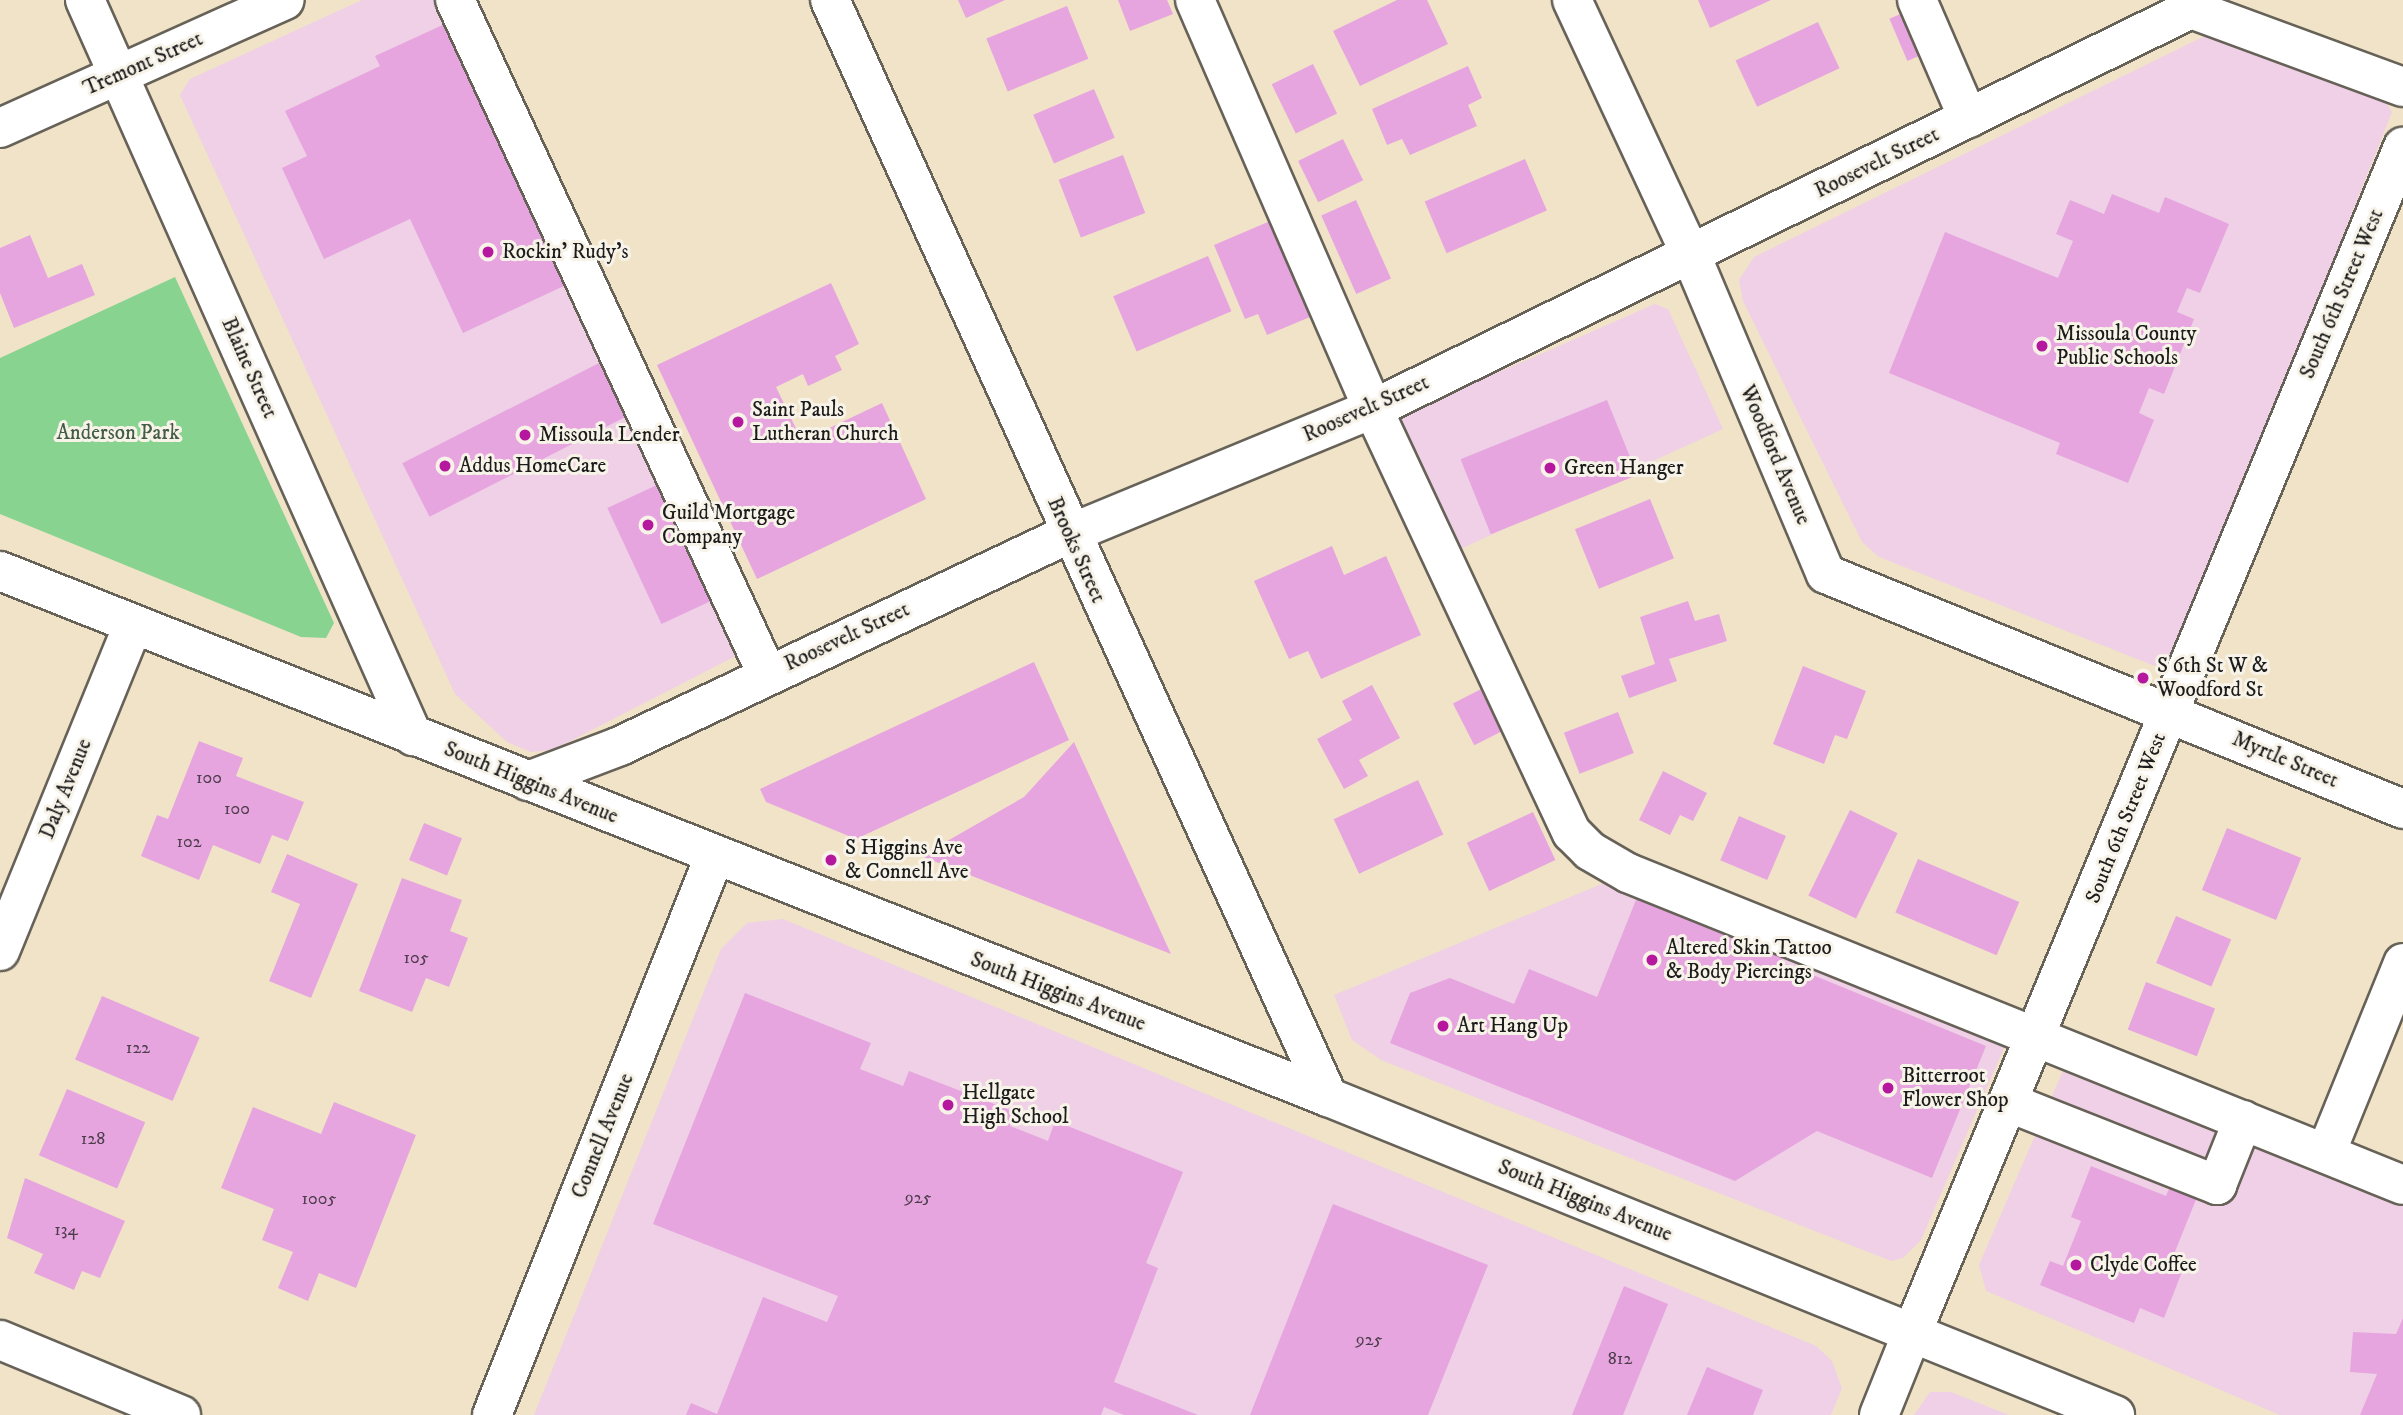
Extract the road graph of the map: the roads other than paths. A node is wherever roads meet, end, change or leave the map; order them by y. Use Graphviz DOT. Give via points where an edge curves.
graph roads {
  1 [pos="85,0"];
  2 [pos="285,0"];
  3 [pos="455,0"];
  4 [pos="830,0"];
  5 [pos="1195,0"];
  6 [pos="1572,0"];
  7 [pos="1917,0"];
  8 [pos="119,75"];
  9 [pos="2403,87"];
  10 [pos="1968,118"];
  11 [pos="0,128"];
  12 [pos="2403,147"];
  13 [pos="1691,256"];
  14 [pos="1373,409"];
  15 [pos="1069,534"];
  16 [pos="0,571"];
  17 [pos="132,627"];
  18 [pos="767,674"];
  19 [pos="2168,711"];
  20 [pos="413,736"];
  21 [pos="528,780"];
  22 [pos="2403,809"];
  23 [pos="714,856"];
  24 [pos="0,951"];
  25 [pos="2403,963"];
  26 [pos="2039,1037"];
  27 [pos="1328,1097"];
  28 [pos="2010,1103"];
  29 [pos="2243,1120"];
  30 [pos="2326,1153"];
  31 [pos="2403,1185"];
  32 [pos="1912,1333"];
  33 [pos="0,1340"];
  34 [pos="181,1415"];
  35 [pos="492,1415"];
  36 [pos="1879,1415"];
  37 [pos="2115,1415"];
  1 -- 8 [label="main road, Blaine Street"];
  2 -- 8 [label="main road, Tremont Street"];
  3 -- 18 [label="main road"];
  4 -- 15 [label="main road, Brooks Street"];
  5 -- 14 [label="main road"];
  6 -- 13 [label="main road, Woodford Avenue"];
  7 -- 10 [label="main road"];
  8 -- 11 [label="main road, Tremont Street"];
  8 -- 20 [label="main road, Blaine Street"];
  9 -- 10 [label="main road, Roosevelt Street" via="2191,9"];
  10 -- 13 [label="main road, Roosevelt Street"];
  12 -- 19 [label="main road, South 6th Street West"];
  13 -- 14 [label="main road, Roosevelt Street"];
  13 -- 19 [label="main road, Woodford Avenue" via="1826,574"];
  14 -- 15 [label="main road, Roosevelt Street"];
  14 -- 26 [label="main road" via="1572,833 1590,851 1629,873"];
  15 -- 18 [label="main road, Roosevelt Street"];
  15 -- 27 [label="main road, Brooks Street"];
  16 -- 17 [label="main road, South Higgins Avenue"];
  17 -- 20 [label="main road, South Higgins Avenue"];
  17 -- 24 [label="main road, Daly Avenue"];
  18 -- 21 [label="main road, Roosevelt Street" via="620,746"];
  19 -- 22 [label="main road, Myrtle Street"];
  19 -- 26 [label="main road, South 6th Street West"];
  20 -- 21 [label="main road, South Higgins Avenue"];
  21 -- 23 [label="main road, South Higgins Avenue"];
  23 -- 27 [label="main road, South Higgins Avenue"];
  23 -- 35 [label="main road, Connell Avenue"];
  25 -- 30 [label="main road"];
  26 -- 28 [label="main road, South 6th Street West"];
  26 -- 29 [label="main road"];
  27 -- 32 [label="main road, South Higgins Avenue"];
  28 -- 29 [label="main road" via="2217,1185"];
  28 -- 32 [label="main road, South 6th Street West"];
  29 -- 30 [label="main road"];
  30 -- 31 [label="main road"];
  32 -- 36 [label="main road, South 6th Street West"];
  32 -- 37 [label="main road, South Higgins Avenue"];
  33 -- 34 [label="main road"];
}
